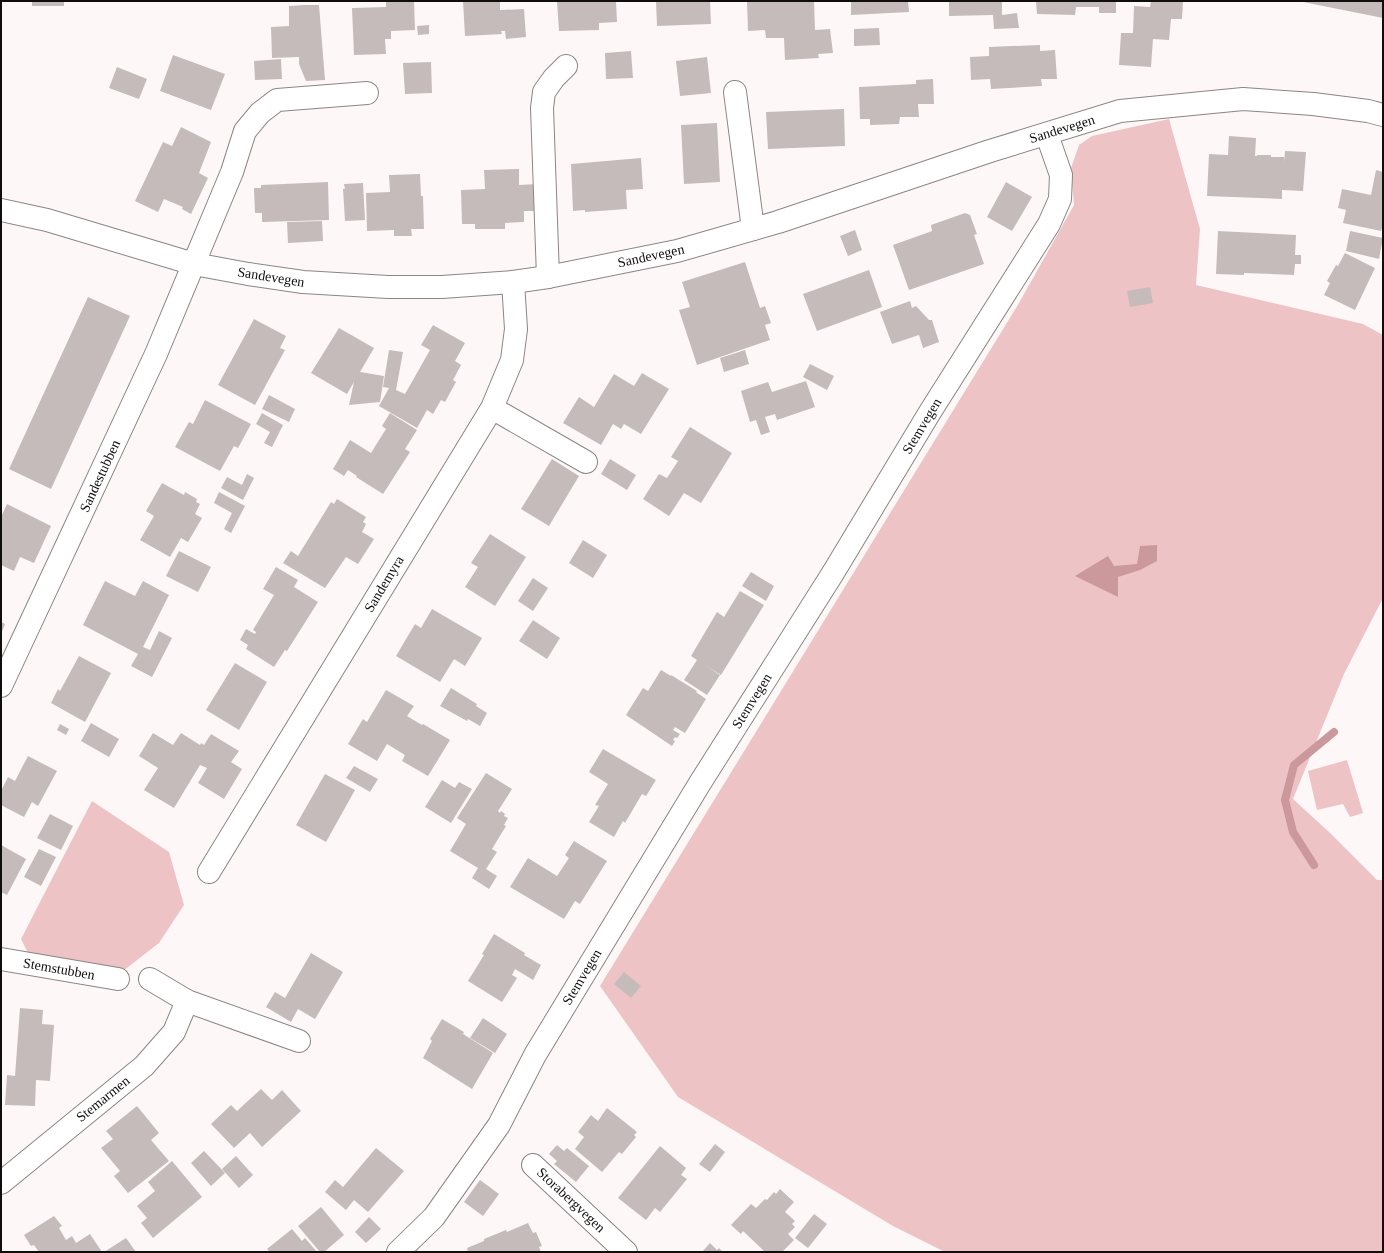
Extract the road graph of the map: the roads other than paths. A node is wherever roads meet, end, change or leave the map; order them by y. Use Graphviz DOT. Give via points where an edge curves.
graph roads {
  1 [pos="566,66"];
  2 [pos="735,92"];
  3 [pos="367,93"];
  4 [pos="1383,114"];
  5 [pos="1047,135"];
  6 [pos="1,210"];
  7 [pos="752,229"];
  8 [pos="194,264"];
  9 [pos="548,277"];
  10 [pos="513,282"];
  11 [pos="492,408"];
  12 [pos="586,462"];
  13 [pos="1,686"];
  14 [pos="209,872"];
  15 [pos="1,959"];
  16 [pos="118,979"];
  17 [pos="150,979"];
  18 [pos="187,1001"];
  19 [pos="299,1041"];
  20 [pos="533,1165"];
  21 [pos="1,1183"];
  22 [pos="398,1252"];
  23 [pos="626,1252"];
  1 -- 9 [label="street" via="544,92 542,108"];
  2 -- 7 [label="street"];
  3 -- 8 [label="street, Sandestubben" via="277,100 260,113 245,131 232,172"];
  4 -- 5 [label="street, Sandevegen" via="1313,104 1243,99 1120,111"];
  5 -- 7 [label="street, Sandevegen" via="990,151"];
  5 -- 22 [label="street, Stemvegen" via="1060,175 1060,199 1049,224 696,790 535,1055 499,1125 434,1217"];
  6 -- 8 [label="street, Sandevegen" via="47,220"];
  7 -- 9 [label="street, Sandevegen" via="676,251"];
  8 -- 10 [label="street, Sandevegen" via="303,282 388,287 442,287"];
  8 -- 13 [label="street, Sandestubben" via="152,361"];
  9 -- 10 [label="street, Sandevegen"];
  10 -- 11 [label="street, Sandemyra" via="516,329 512,360"];
  11 -- 12 [label="street"];
  11 -- 14 [label="street, Sandemyra"];
  15 -- 16 [label="street, Stemstubben"];
  17 -- 18 [label="street"];
  18 -- 19 [label="street"];
  18 -- 21 [label="street, Stemarmen" via="174,1032 144,1066"];
  20 -- 23 [label="street, Storabergvegen"];
}
